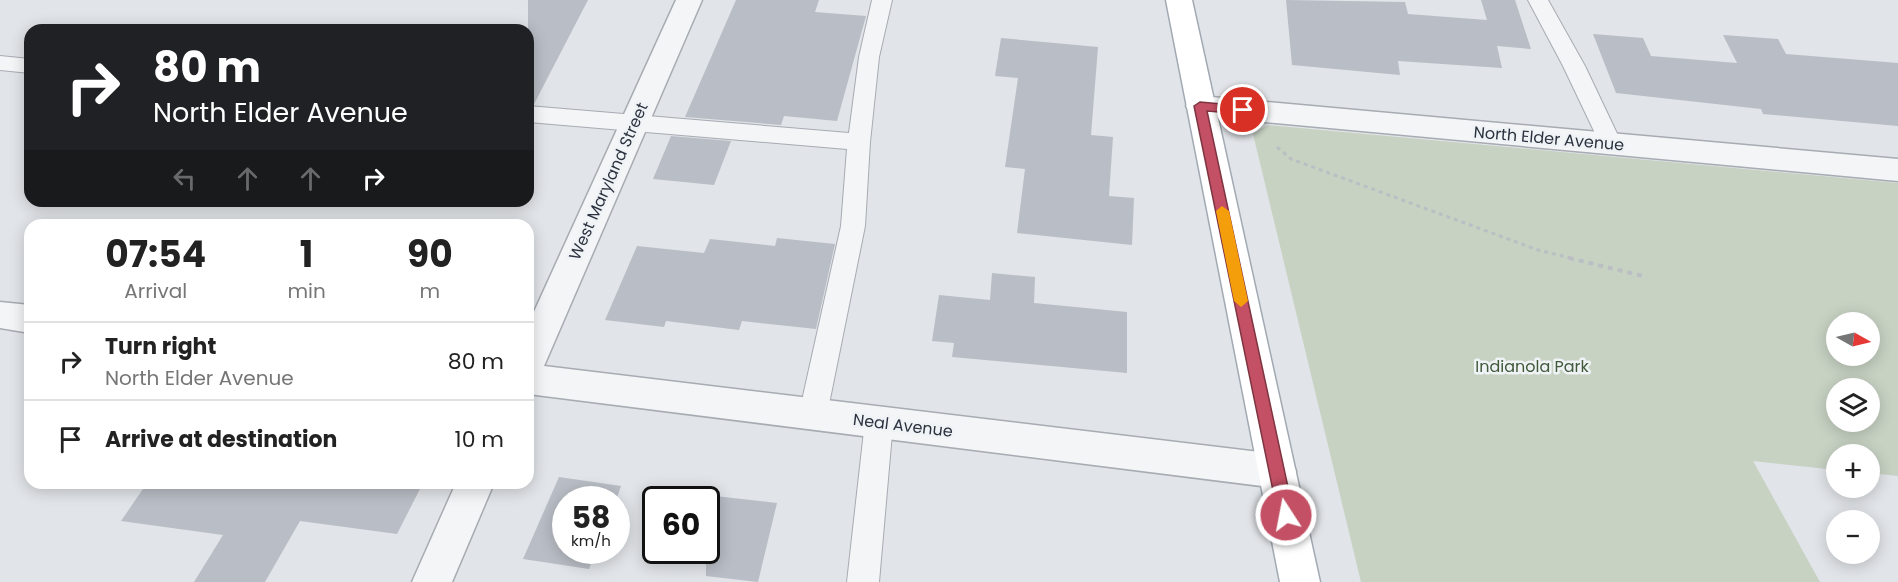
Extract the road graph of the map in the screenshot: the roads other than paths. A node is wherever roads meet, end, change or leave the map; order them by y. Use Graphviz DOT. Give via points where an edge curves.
graph roads {
  1 [pos="689,0"];
  2 [pos="882,0"];
  3 [pos="1179,0"];
  4 [pos="1538,0"];
  5 [pos="0,63"];
  6 [pos="24,65"];
  7 [pos="1200,106"];
  8 [pos="534,115"];
  9 [pos="634,123"];
  10 [pos="859,142"];
  11 [pos="1611,144"];
  12 [pos="1898,170"];
  13 [pos="0,315"];
  14 [pos="24,318"];
  15 [pos="534,349"];
  16 [pos="534,380"];
  17 [pos="813,414"];
  18 [pos="879,422"];
  19 [pos="1277,471"];
  20 [pos="472,489"];
  21 [pos="432,582"];
  22 [pos="863,582"];
  23 [pos="1300,582"];
  1 -- 9 [label="street, West Maryland Street"];
  2 -- 10 [label="lane" via="869,57"];
  3 -- 7 [label="main road"];
  4 -- 11 [label="lane"];
  5 -- 6 [label="lane"];
  7 -- 11 [label="street, North Elder Avenue"];
  7 -- 19 [label="main road"];
  8 -- 9 [label="lane"];
  9 -- 10 [label="lane"];
  9 -- 15 [label="street, West Maryland Street"];
  10 -- 17 [label="lane" via="853,226"];
  11 -- 12 [label="street, North Elder Avenue"];
  13 -- 14 [label="street"];
  16 -- 17 [label="street, Neal Avenue"];
  17 -- 18 [label="street, Neal Avenue"];
  18 -- 19 [label="street, Neal Avenue"];
  18 -- 22 [label="lane"];
  19 -- 23 [label="main road"];
  20 -- 21 [label="street"];
}
